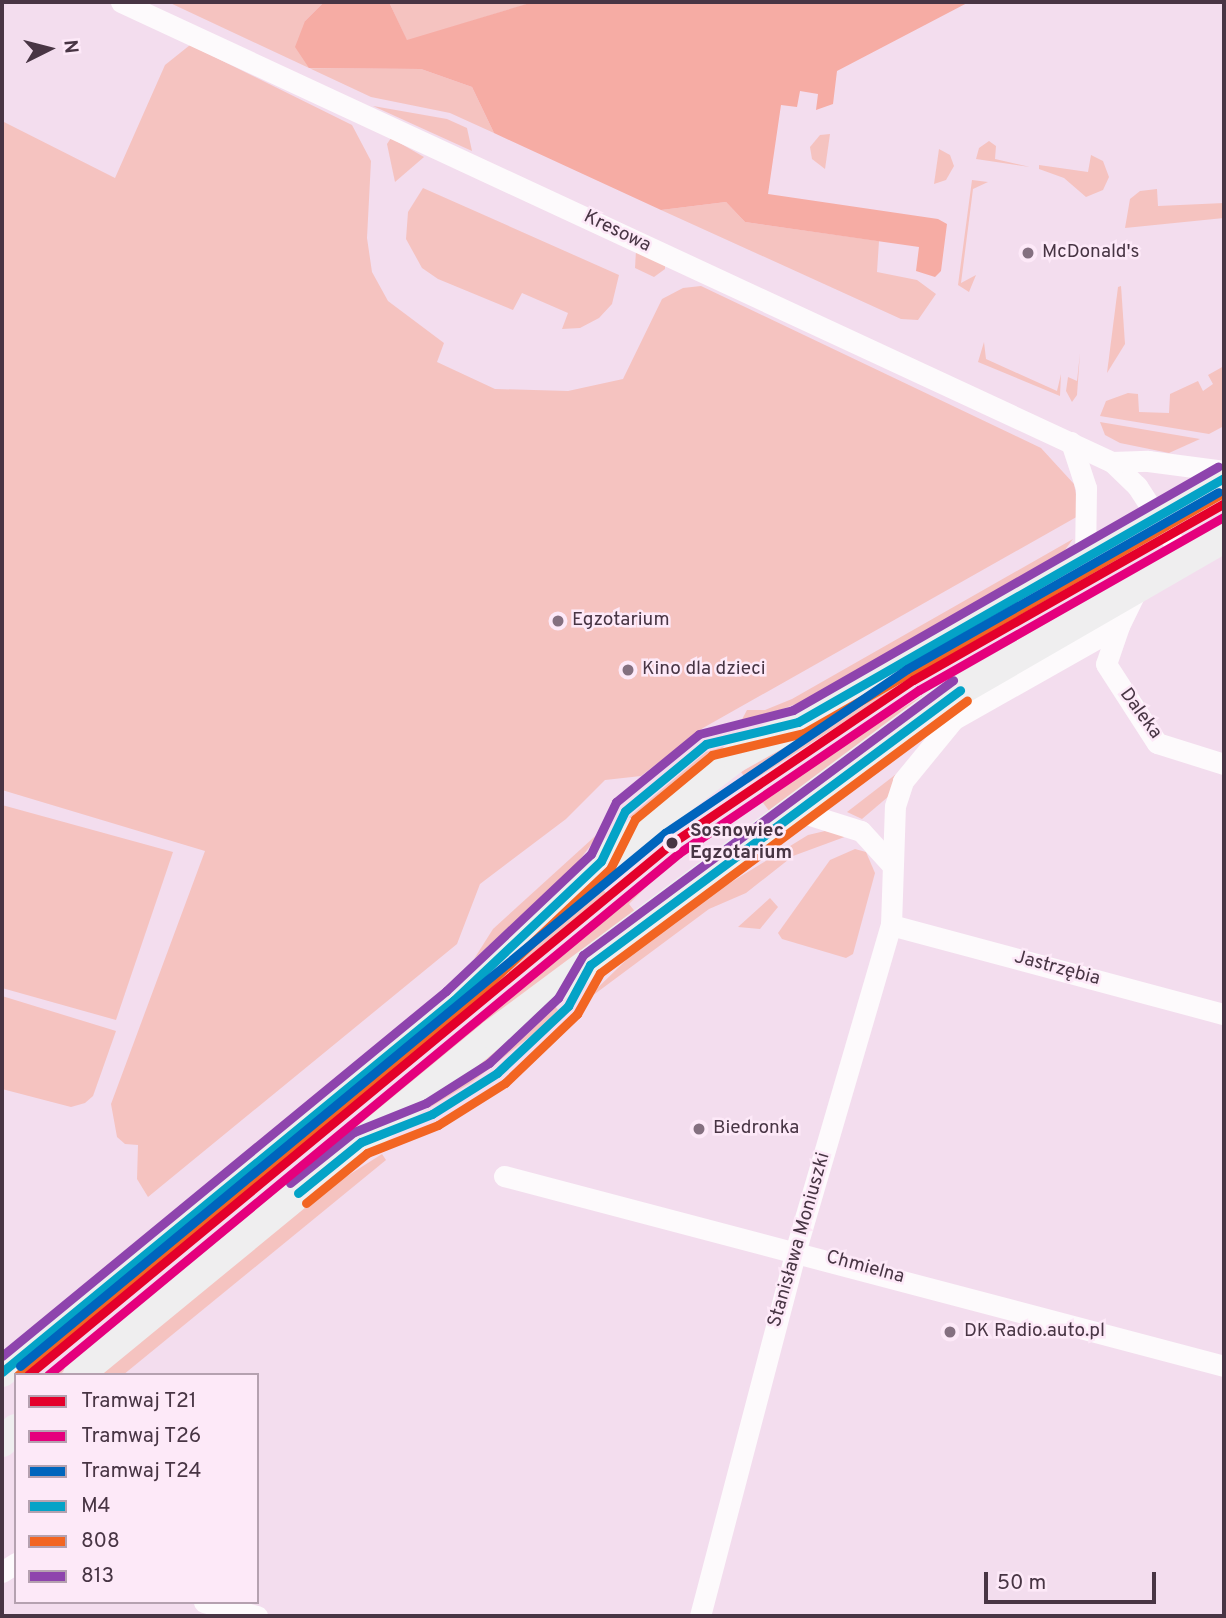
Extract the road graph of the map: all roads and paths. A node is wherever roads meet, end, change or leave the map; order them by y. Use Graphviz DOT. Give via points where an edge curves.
graph roads {
  1 [pos="121,2"];
  2 [pos="1071,442"];
  3 [pos="1112,462"];
  4 [pos="1224,471"];
  5 [pos="1224,478"];
  6 [pos="1158,518"];
  7 [pos="1224,538"];
  8 [pos="1085,560"];
  9 [pos="1185,560"];
  10 [pos="1137,589"];
  11 [pos="1119,626"];
  12 [pos="1224,764"];
  13 [pos="794,810"];
  14 [pos="891,864"];
  15 [pos="891,925"];
  16 [pos="1224,1014"];
  17 [pos="504,1176"];
  18 [pos="796,1249"];
  19 [pos="1224,1366"];
  20 [pos="2,1372"];
  21 [pos="80,1373"];
  22 [pos="212,1604"];
  23 [pos="257,1616"];
  24 [pos="700,1616"];
  1 -- 2 [label="street, Kresowa"];
  2 -- 3 [label="street, Kresowa"];
  2 -- 8 [label="street" via="1086,488"];
  3 -- 4 [label="street" via="1148,461"];
  3 -- 6 [label="street" via="1137,486"];
  5 -- 6 [label="main road"];
  6 -- 8 [label="main road"];
  6 -- 9 [label="street"];
  7 -- 9 [label="main road"];
  8 -- 20 [label="main road" via="726,764 601,861 454,1000"];
  9 -- 10 [label="main road"];
  10 -- 11 [label="street"];
  10 -- 13 [label="main road" via="938,703"];
  11 -- 12 [label="street, Daleka" via="1106,664 1157,743"];
  11 -- 14 [label="street, Stanisława Moniuszki" via="954,719 904,781 895,806"];
  13 -- 14 [label="street" via="861,831"];
  13 -- 21 [label="main road" via="493,1034"];
  14 -- 15 [label="street, Stanisława Moniuszki"];
  15 -- 16 [label="street, Jastrzębia"];
  15 -- 18 [label="street, Stanisława Moniuszki"];
  17 -- 18 [label="street, Chmielna"];
  18 -- 19 [label="street, Chmielna"];
  18 -- 24 [label="street, Stanisława Moniuszki"];
  22 -- 23 [label="street"];
}
